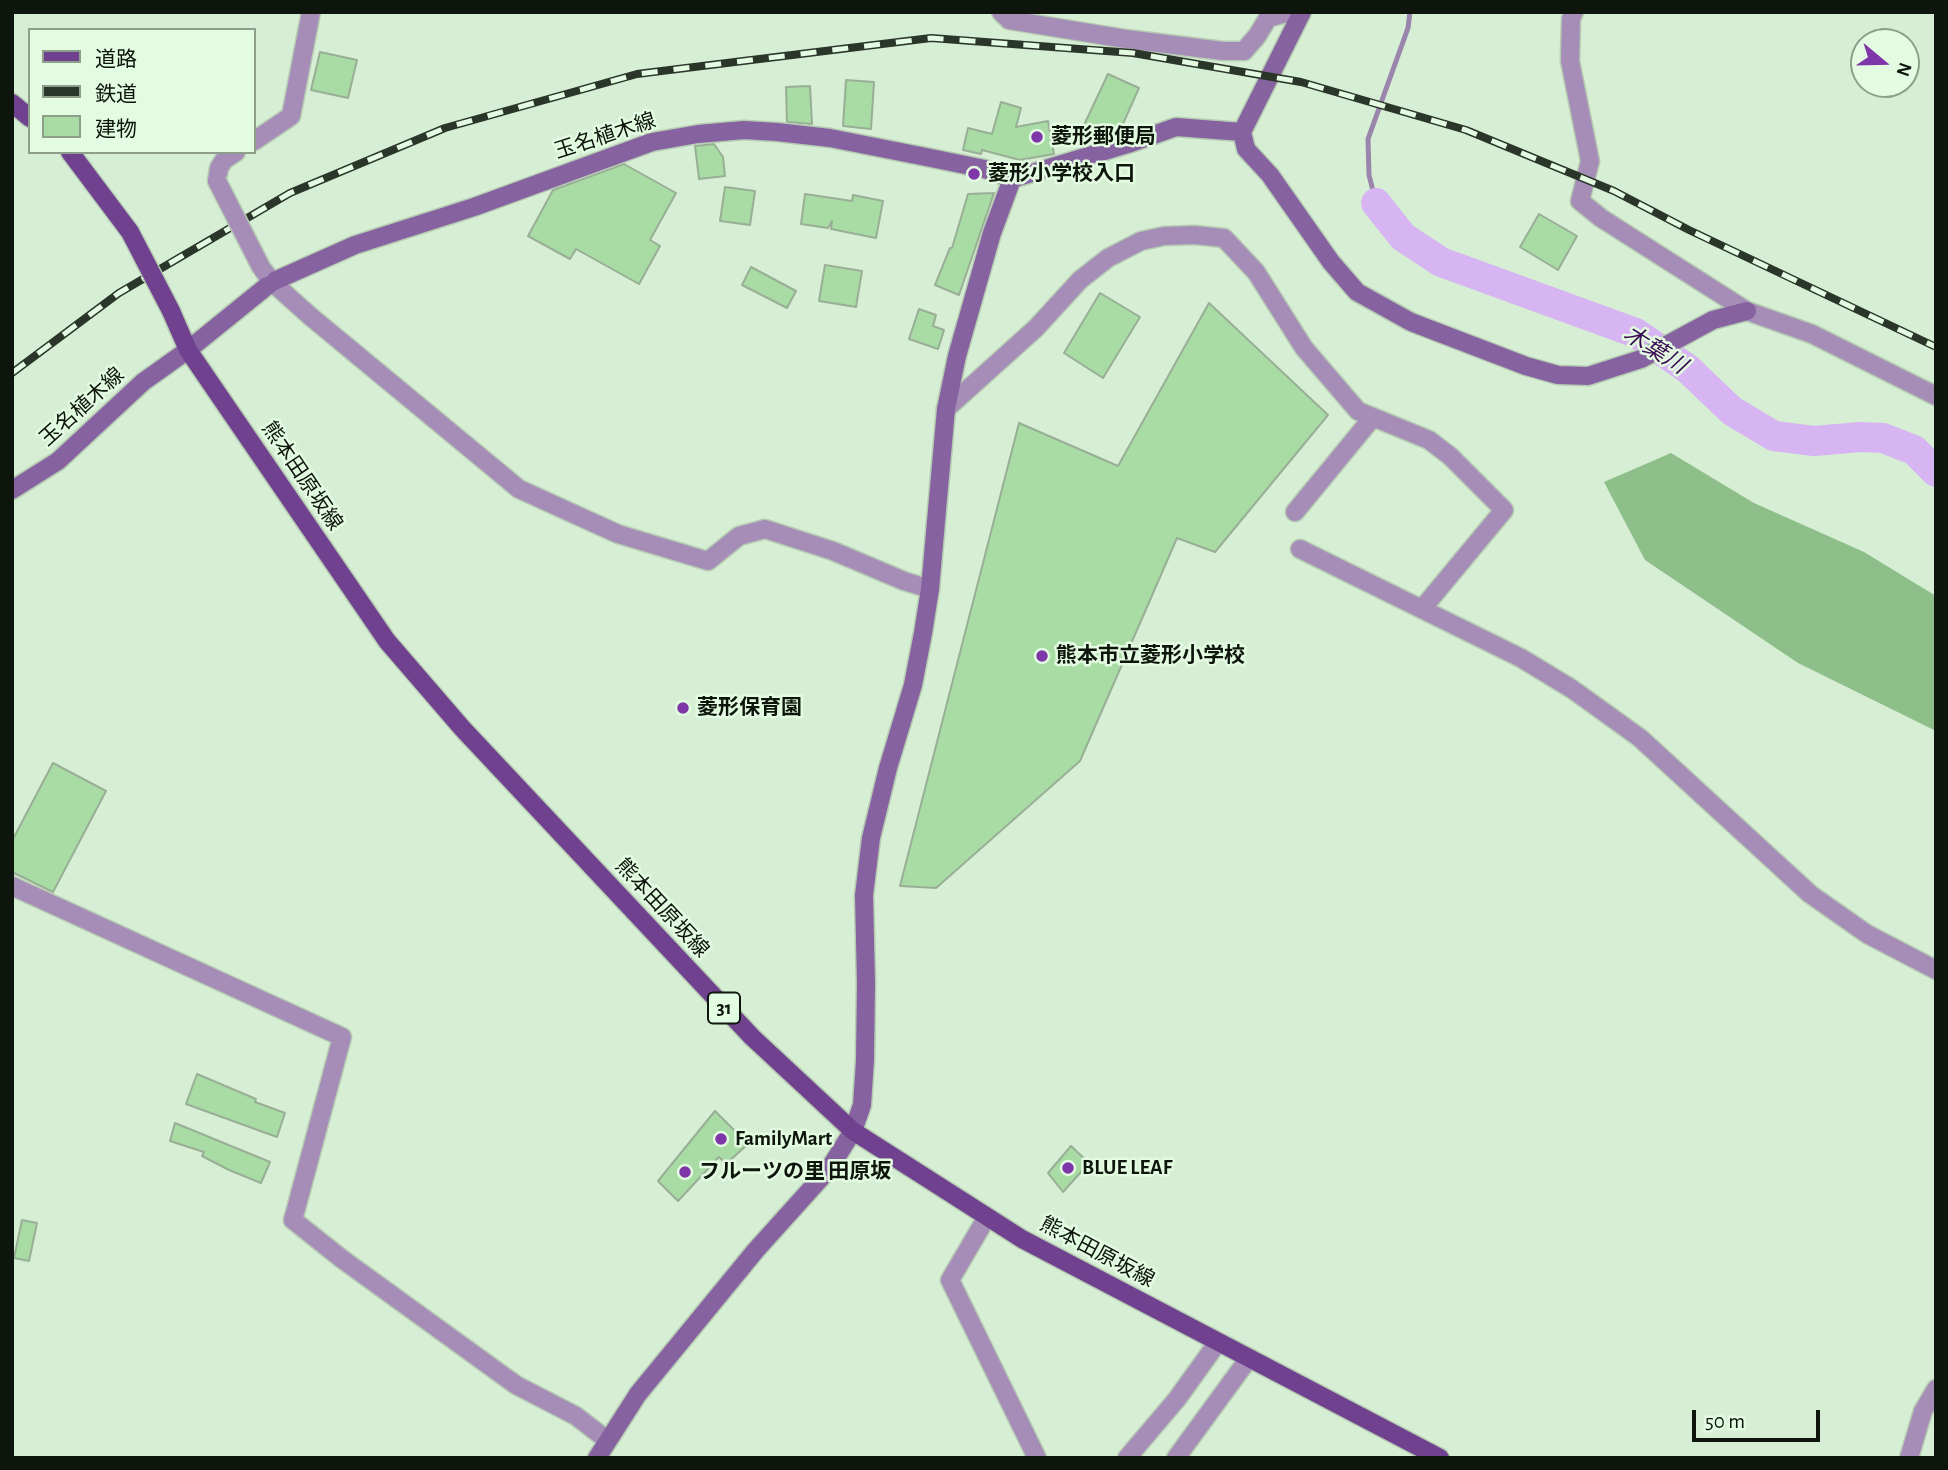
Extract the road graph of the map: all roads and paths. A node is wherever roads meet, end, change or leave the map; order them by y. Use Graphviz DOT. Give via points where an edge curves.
graph roads {
  1 [pos="311,12"];
  2 [pos="1001,12"];
  3 [pos="1574,12"];
  4 [pos="1300,15"];
  5 [pos="12,103"];
  6 [pos="28,116"];
  7 [pos="1242,132"];
  8 [pos="256,140"];
  9 [pos="72,154"];
  10 [pos="233,154"];
  11 [pos="1012,179"];
  12 [pos="267,276"];
  13 [pos="1748,311"];
  14 [pos="188,350"];
  15 [pos="1936,396"];
  16 [pos="946,409"];
  17 [pos="1373,417"];
  18 [pos="12,491"];
  19 [pos="1295,512"];
  20 [pos="1300,549"];
  21 [pos="930,589"];
  22 [pos="1422,609"];
  23 [pos="12,886"];
  24 [pos="1936,970"];
  25 [pos="853,1130"];
  26 [pos="987,1217"];
  27 [pos="1218,1342"];
  28 [pos="1250,1358"];
  29 [pos="1936,1389"];
  30 [pos="607,1440"];
  31 [pos="597,1458"];
  32 [pos="1037,1458"];
  33 [pos="1128,1458"];
  34 [pos="1176,1458"];
  35 [pos="1440,1458"];
  36 [pos="1909,1458"];
  1 -- 8 [label="street" via="291,116"];
  2 -- 4 [label="street" via="1009,20 1223,51 1244,51 1268,18"];
  3 -- 13 [label="street" via="1570,61 1590,161 1580,201"];
  4 -- 7 [label="street"];
  5 -- 6 [label="main road"];
  7 -- 11 [label="street" via="1176,127"];
  7 -- 13 [label="street" via="1246,149 1357,292 1411,321 1526,366 1558,375 1588,376 1641,359 1713,320"];
  9 -- 14 [label="main road, 熊本田原坂線 / 31, bridge" via="130,232"];
  10 -- 12 [label="street, bridge" via="219,167 217,181"];
  11 -- 12 [label="street, 玉名植木線" via="985,169 830,138 744,130 698,134 652,142"];
  11 -- 16 [label="street" via="974,296"];
  12 -- 14 [label="street, 玉名植木線"];
  12 -- 21 [label="street" via="519,489 618,534 708,561 739,536 765,529"];
  13 -- 15 [label="street" via="1812,334"];
  14 -- 18 [label="street, 玉名植木線" via="143,382 58,461"];
  14 -- 25 [label="main road, 熊本田原坂線 / 31" via="387,641 462,728 752,1037"];
  16 -- 17 [label="street" via="1036,328 1080,279 1108,258 1140,241 1195,235 1224,238 1256,272 1304,348 1358,411"];
  16 -- 21 [label="street"];
  17 -- 19 [label="street"];
  17 -- 22 [label="street" via="1429,440 1504,510"];
  20 -- 22 [label="street"];
  21 -- 25 [label="street" via="913,685 871,838 863,895 865,1060 862,1105"];
  22 -- 24 [label="street" via="1572,690 1640,738 1810,894 1867,934"];
  23 -- 30 [label="street" via="342,1037 293,1220 516,1385 576,1416"];
  25 -- 26 [label="main road, 熊本田原坂線 / 31"];
  25 -- 30 [label="street" via="829,1169 638,1394"];
  26 -- 27 [label="main road, 熊本田原坂線 / 31"];
  26 -- 32 [label="street" via="950,1280"];
  27 -- 28 [label="main road, 熊本田原坂線 / 31"];
  27 -- 33 [label="street"];
  28 -- 34 [label="street"];
  28 -- 35 [label="main road, 熊本田原坂線 / 31"];
  29 -- 36 [label="street" via="1923,1411"];
  30 -- 31 [label="street"];
}
